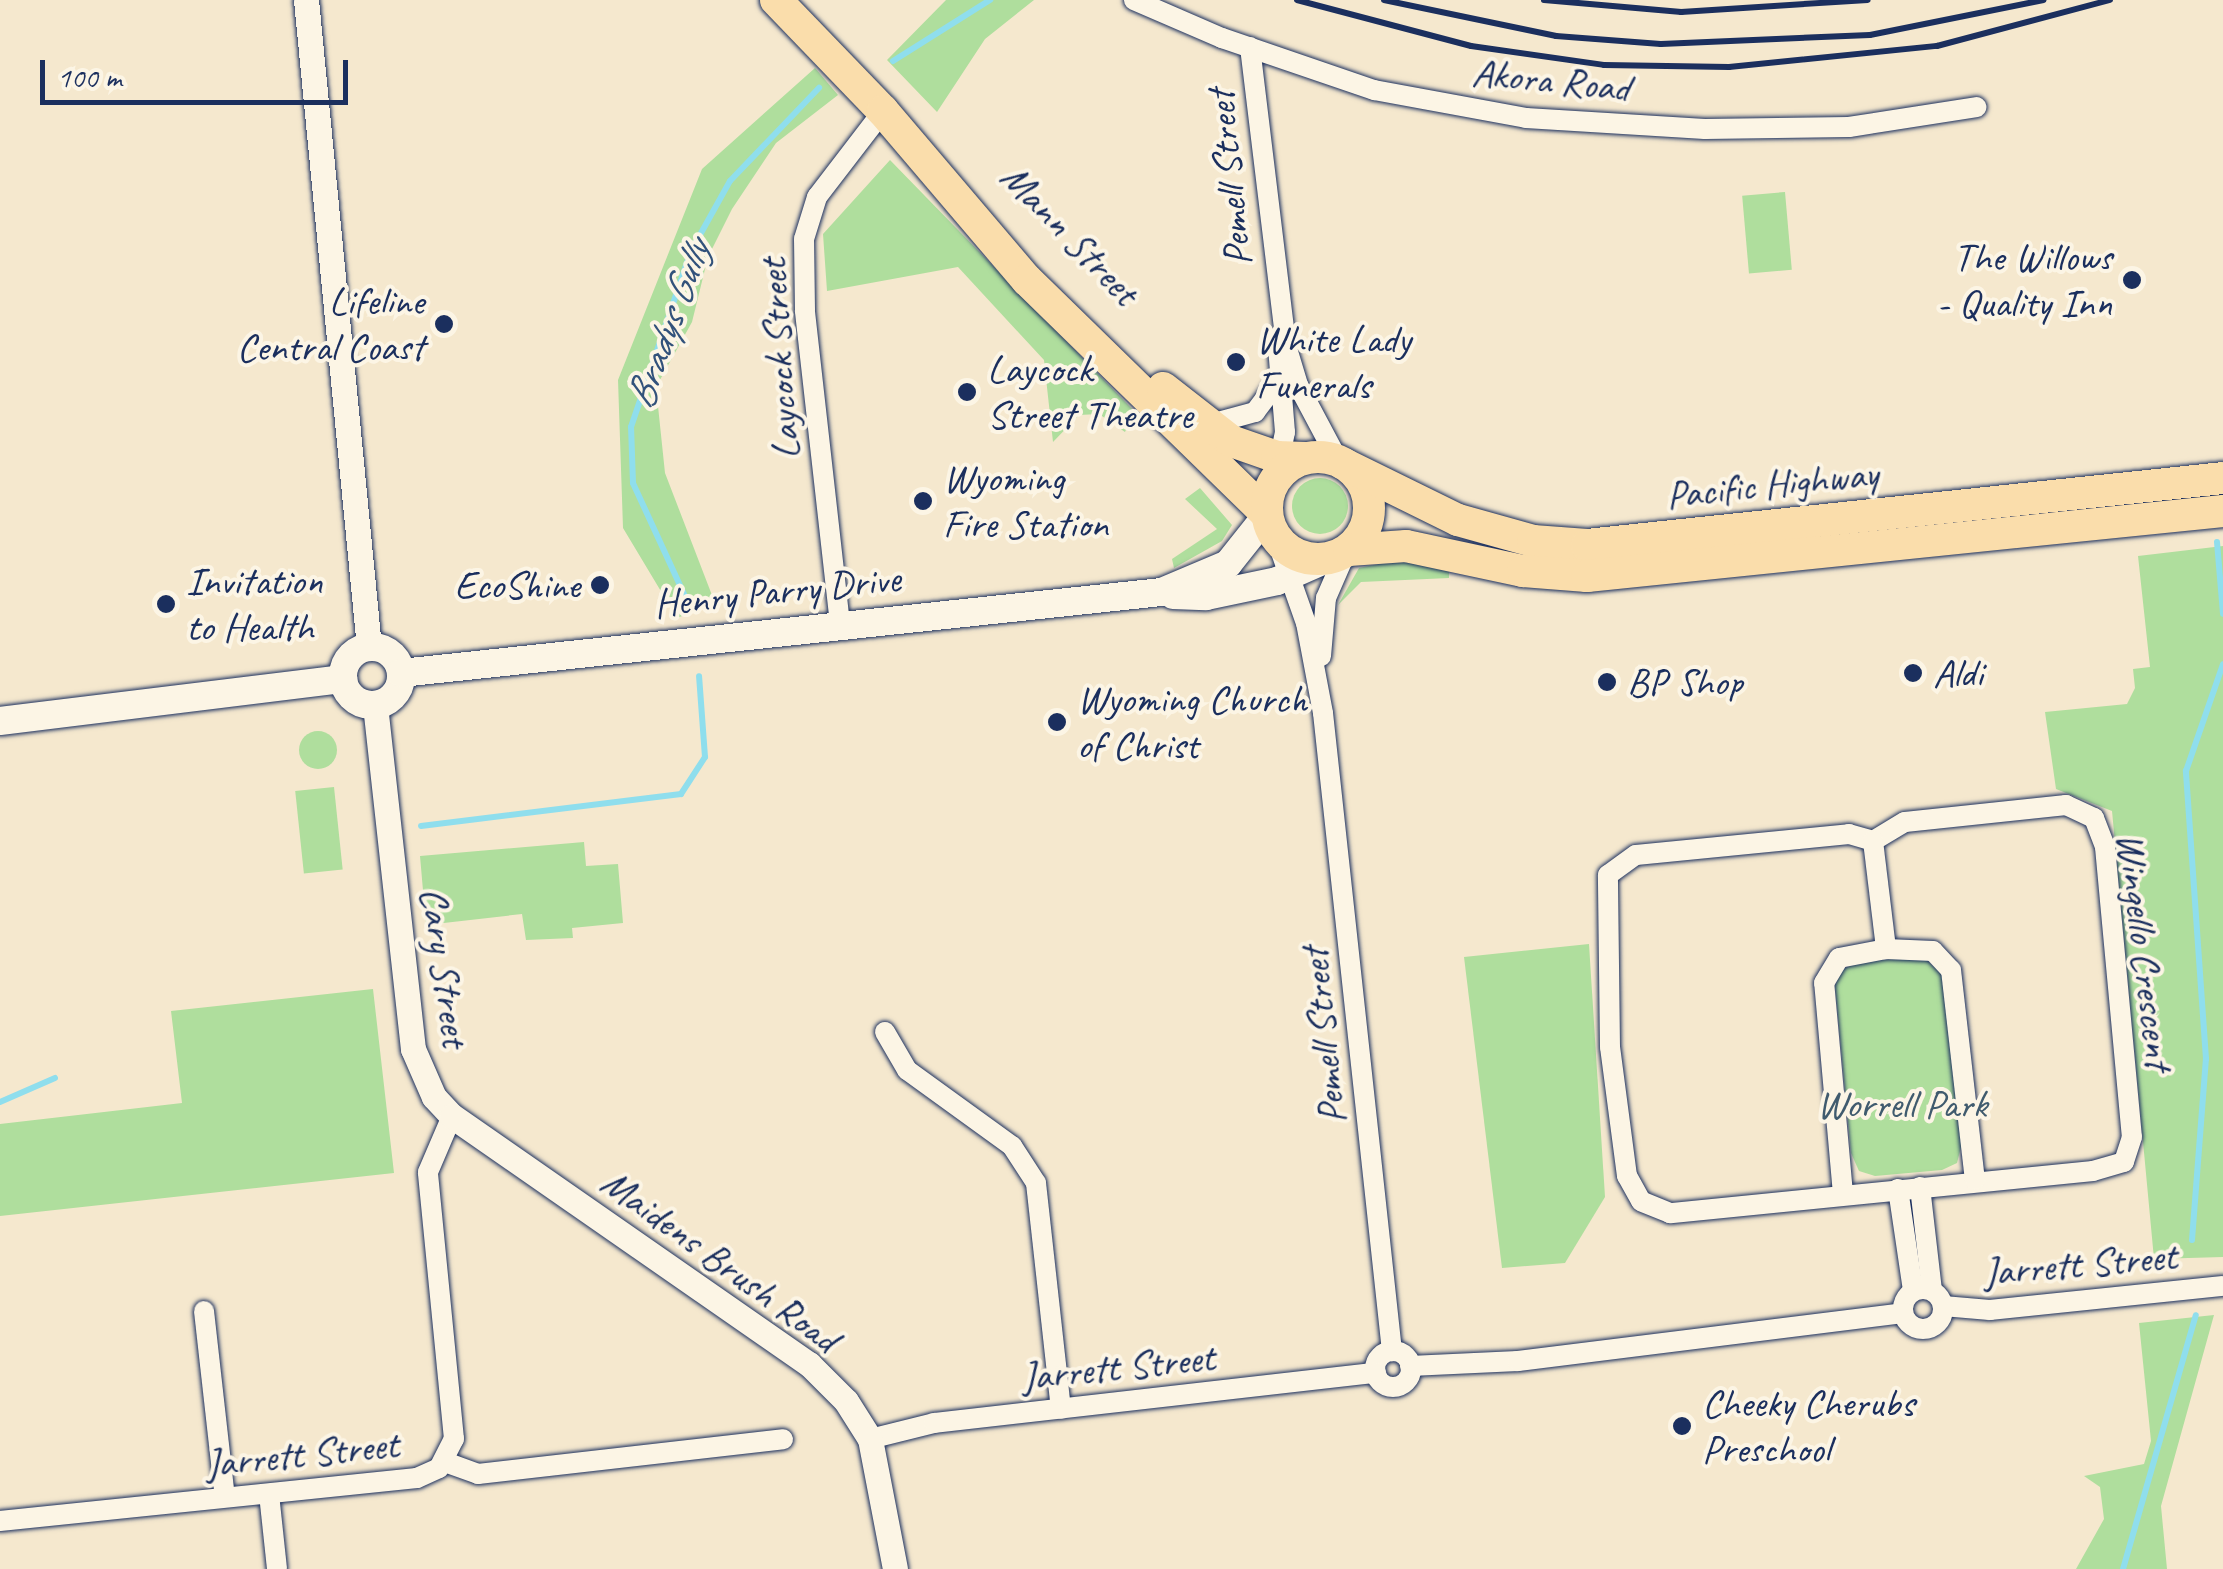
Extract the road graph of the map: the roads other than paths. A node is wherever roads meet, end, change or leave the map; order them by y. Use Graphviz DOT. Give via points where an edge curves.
graph roads {
  1 [pos="306,0"];
  2 [pos="776,0"];
  3 [pos="1134,0"];
  4 [pos="1250,47"];
  5 [pos="1976,107"];
  6 [pos="883,112"];
  7 [pos="1278,300"];
  8 [pos="1278,380"];
  9 [pos="1200,421"];
  10 [pos="1342,463"];
  11 [pos="1288,465"];
  12 [pos="2213,482"];
  13 [pos="2223,511"];
  14 [pos="1270,522"];
  15 [pos="1341,553"];
  16 [pos="1291,576"];
  17 [pos="1162,592"];
  18 [pos="840,624"];
  19 [pos="369,647"];
  20 [pos="401,674"];
  21 [pos="343,679"];
  22 [pos="375,705"];
  23 [pos="1323,713"];
  24 [pos="0,721"];
  25 [pos="1873,840"];
  26 [pos="1886,949"];
  27 [pos="885,1032"];
  28 [pos="452,1116"];
  29 [pos="1975,1180"];
  30 [pos="1920,1187"];
  31 [pos="1898,1189"];
  32 [pos="1842,1194"];
  33 [pos="2223,1286"];
  34 [pos="1929,1296"];
  35 [pos="204,1311"];
  36 [pos="1902,1312"];
  37 [pos="1392,1351"];
  38 [pos="1410,1366"];
  39 [pos="1376,1374"];
  40 [pos="1060,1408"];
  41 [pos="870,1439"];
  42 [pos="783,1440"];
  43 [pos="446,1462"];
  44 [pos="269,1494"];
  45 [pos="225,1497"];
  46 [pos="0,1521"];
  47 [pos="277,1569"];
  48 [pos="895,1569"];
  1 -- 19 [label="street"];
  2 -- 6 [label="main road, Mann Street"];
  3 -- 4 [label="street, Akora Road"];
  4 -- 5 [label="street, Akora Road" via="1374,90 1526,118 1705,129 1849,127"];
  4 -- 7 [label="street, Pemell Street"];
  6 -- 9 [label="main road, Mann Street" via="934,154"];
  6 -- 14 [label="main road, Mann Street" via="1026,280"];
  6 -- 18 [label="street, Laycock Street" via="817,197 804,239 804,310"];
  7 -- 8 [label="street, Pemell Street"];
  7 -- 10 [label="street, Pemell Street" via="1298,385"];
  8 -- 9 [label="street" via="1267,402 1245,418"];
  8 -- 11 [label="street, Pemell Street"];
  9 -- 11 [label="main road, Mann Street"];
  10 -- 11 [label="main road"];
  10 -- 12 [label="main road, Pacific Highway" via="1458,520 1533,540 1587,545"];
  10 -- 15 [label="main road" via="1362,482 1369,506 1364,530"];
  11 -- 14 [label="main road"];
  13 -- 15 [label="main road, Pacific Highway" via="1587,576 1522,571 1406,546"];
  14 -- 15 [label="main road" via="1296,555"];
  14 -- 16 [label="street, Pemell Street"];
  14 -- 17 [label="main road, Henry Parry Drive" via="1228,564"];
  15 -- 16 [label="main road, Henry Parry Drive"];
  15 -- 23 [label="street, Pemell Street" via="1324,611"];
  16 -- 17 [label="main road, Henry Parry Drive" via="1206,596"];
  16 -- 23 [label="street, Pemell Street"];
  17 -- 18 [label="main road, Henry Parry Drive"];
  18 -- 20 [label="main road, Henry Parry Drive"];
  19 -- 20 [label="main road" via="387,651"];
  19 -- 21 [label="main road" via="346,662"];
  20 -- 22 [label="main road" via="391,698"];
  21 -- 22 [label="main road" via="358,701"];
  21 -- 24 [label="main road"];
  22 -- 28 [label="street, Cary Street" via="413,1049 434,1097"];
  23 -- 37 [label="street, Pemell Street"];
  25 -- 26 [label="street"];
  25 -- 29 [label="street, Wingello Crescent" via="1906,822 2066,805 2094,818 2104,847 2132,1137 2124,1162 2092,1172"];
  25 -- 32 [label="street, Wingello Crescent" via="1849,834 1636,854 1608,874 1604,892 1610,1047 1627,1176 1641,1201 1670,1213"];
  26 -- 29 [label="street" via="1933,950 1951,970"];
  26 -- 32 [label="street" via="1839,958 1824,984"];
  27 -- 40 [label="street" via="907,1070 1012,1146 1036,1183"];
  28 -- 41 [label="street, Maidens Brush Road" via="809,1364"];
  28 -- 43 [label="street" via="428,1172 454,1439"];
  29 -- 30 [label="street, Wingello Crescent"];
  30 -- 31 [label="street, Wingello Crescent"];
  30 -- 34 [label="street"];
  31 -- 32 [label="street, Wingello Crescent"];
  31 -- 34 [label="street"];
  33 -- 34 [label="street, Jarrett Street" via="1990,1310"];
  34 -- 36 [label="street"];
  34 -- 36 [label="street, Jarrett Street" via="1937,1324 1914,1327"];
  35 -- 45 [label="street"];
  36 -- 38 [label="street, Jarrett Street" via="1816,1329 1537,1360"];
  37 -- 38 [label="street"];
  37 -- 39 [label="street" via="1378,1358"];
  38 -- 39 [label="street" via="1408,1378 1394,1387"];
  39 -- 40 [label="street, Jarrett Street"];
  40 -- 41 [label="street, Jarrett Street" via="934,1422"];
  41 -- 48 [label="street, Maidens Brush Road"];
  42 -- 43 [label="street, Jarrett Street" via="478,1474"];
  43 -- 44 [label="street, Jarrett Street" via="417,1478"];
  44 -- 45 [label="street, Jarrett Street"];
  44 -- 47 [label="street"];
  45 -- 46 [label="street, Jarrett Street"];
}
